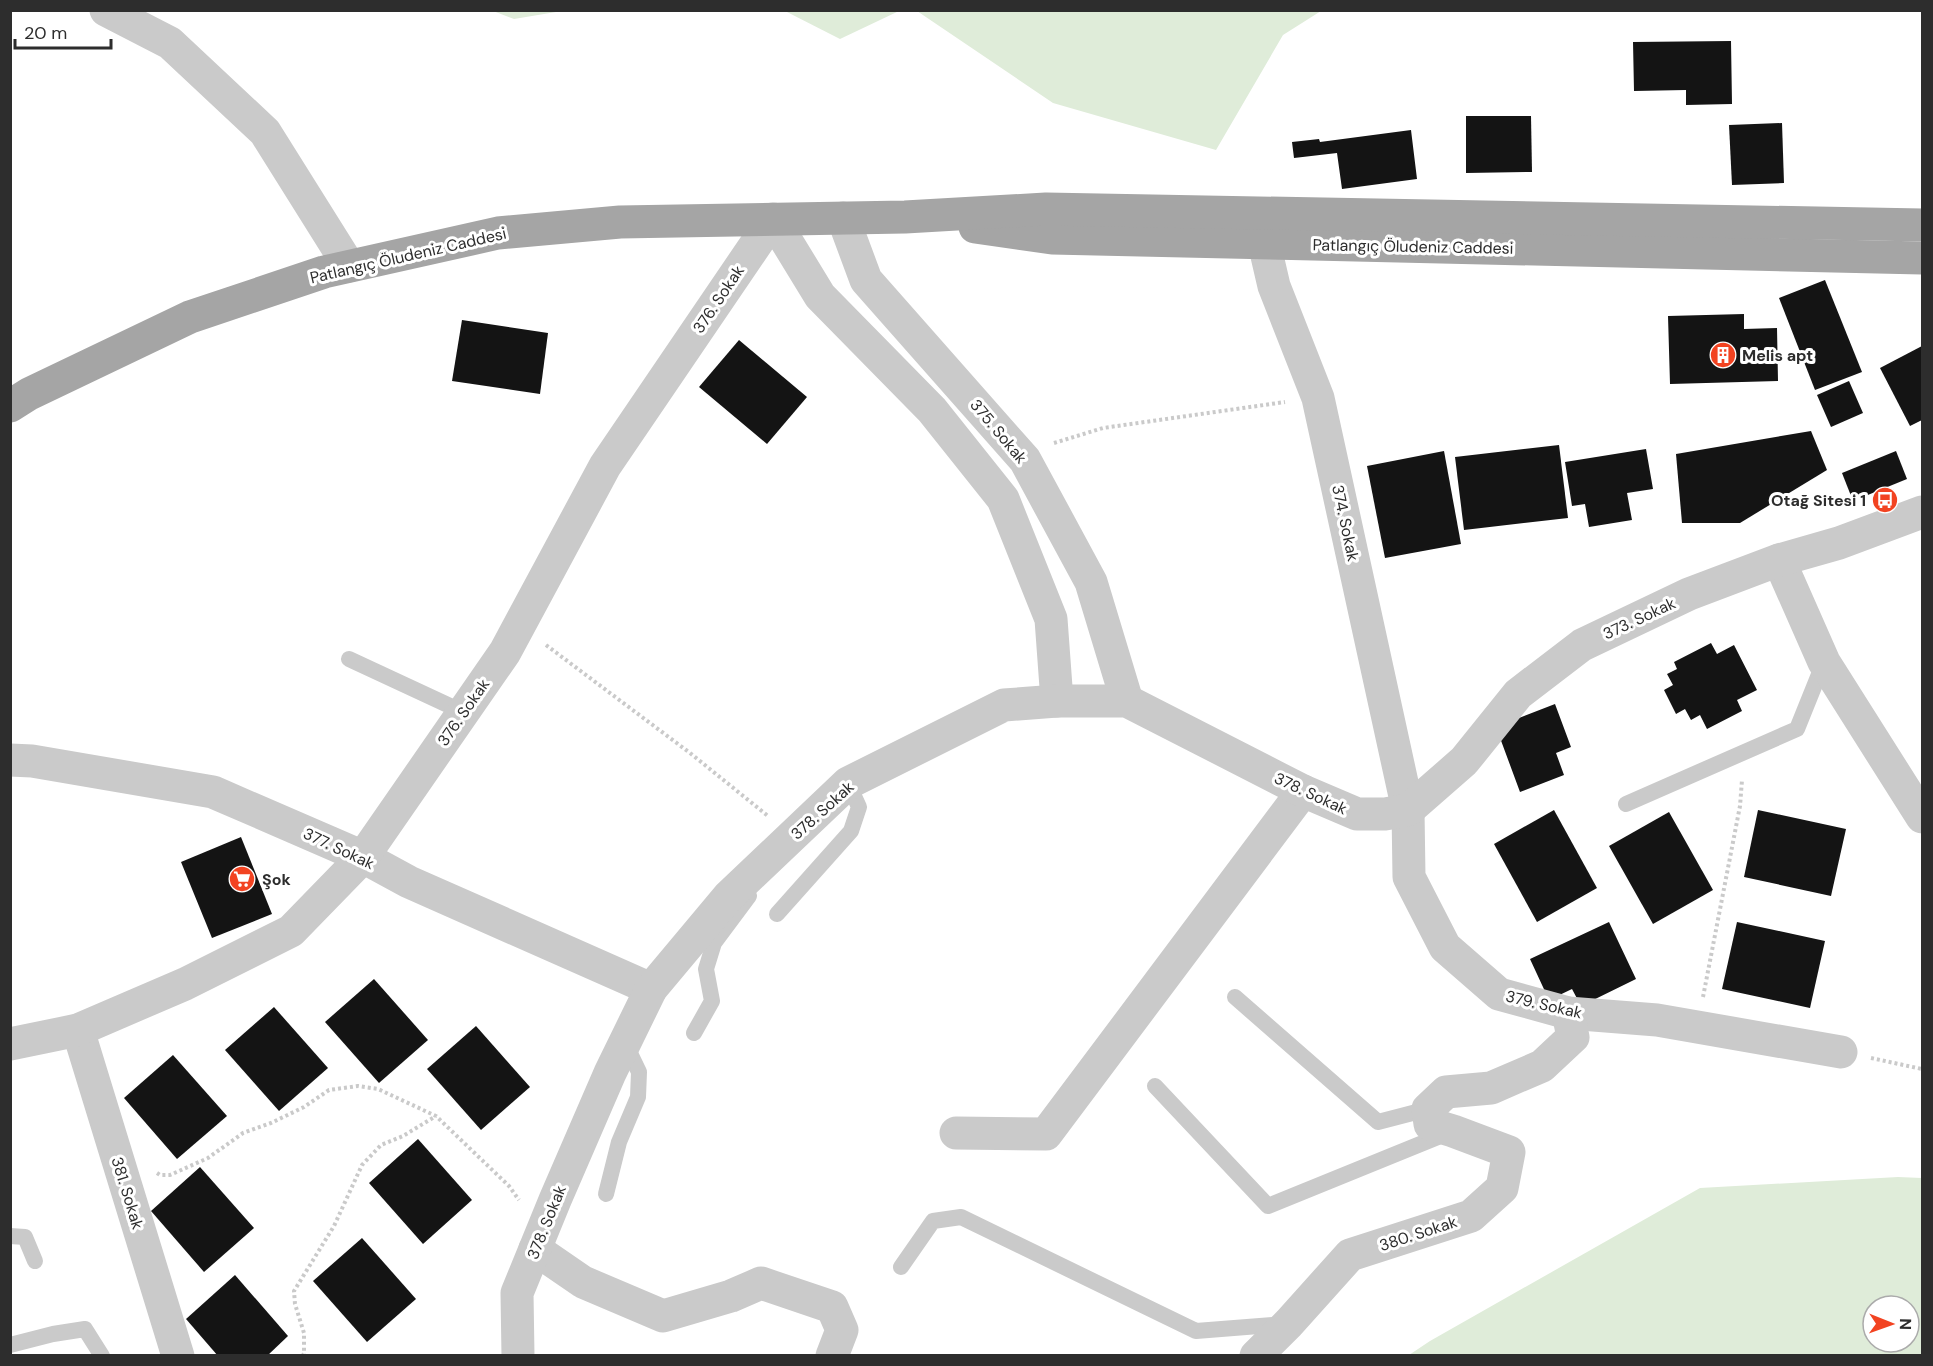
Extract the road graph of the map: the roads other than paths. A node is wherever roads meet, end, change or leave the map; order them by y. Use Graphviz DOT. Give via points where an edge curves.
graph roads {
  1 [pos="106,10"];
  2 [pos="905,217"];
  3 [pos="843,218"];
  4 [pos="773,219"];
  5 [pos="1923,225"];
  6 [pos="1264,243"];
  7 [pos="1923,258"];
  8 [pos="349,266"];
  9 [pos="866,280"];
  10 [pos="820,296"];
  11 [pos="10,406"];
  12 [pos="1923,513"];
  13 [pos="1779,560"];
  14 [pos="350,659"];
  15 [pos="1824,662"];
  16 [pos="1057,701"];
  17 [pos="1127,701"];
  18 [pos="463,712"];
  19 [pos="10,760"];
  20 [pos="848,783"];
  21 [pos="1303,791"];
  22 [pos="1626,804"];
  23 [pos="1408,810"];
  24 [pos="1923,817"];
  25 [pos="793,836"];
  26 [pos="363,857"];
  27 [pos="777,914"];
  28 [pos="651,990"];
  29 [pos="1235,997"];
  30 [pos="1568,1013"];
  31 [pos="78,1030"];
  32 [pos="694,1034"];
  33 [pos="625,1043"];
  34 [pos="10,1044"];
  35 [pos="1840,1052"];
  36 [pos="1155,1086"];
  37 [pos="1428,1108"];
  38 [pos="1453,1131"];
  39 [pos="956,1133"];
  40 [pos="606,1194"];
  41 [pos="10,1236"];
  42 [pos="535,1249"];
  43 [pos="35,1261"];
  44 [pos="901,1268"];
  45 [pos="1289,1323"];
  46 [pos="10,1345"];
  47 [pos="102,1356"];
  48 [pos="178,1356"];
  49 [pos="518,1356"];
  50 [pos="832,1356"];
  51 [pos="1256,1356"];
  1 -- 8 [label="street" via="170,43 265,132"];
  2 -- 3 [label="main road, Patlangıç Öludeniz Caddesi"];
  2 -- 5 [label="main road, Patlangıç Öludeniz Caddesi" via="1046,209"];
  2 -- 6 [label="main road, Patlangıç Öludeniz Caddesi" via="1052,238"];
  3 -- 4 [label="main road, Patlangıç Öludeniz Caddesi"];
  3 -- 9 [label="street, 375. Sokak"];
  4 -- 8 [label="main road, Patlangıç Öludeniz Caddesi" via="620,222 498,233"];
  4 -- 10 [label="street"];
  4 -- 18 [label="street, 376. Sokak" via="605,466 504,652"];
  6 -- 7 [label="main road, Patlangıç Öludeniz Caddesi"];
  6 -- 23 [label="street, 374. Sokak" via="1274,286 1318,398"];
  8 -- 11 [label="main road, Patlangıç Öludeniz Caddesi" via="190,317"];
  9 -- 10 [label="street"];
  9 -- 17 [label="street, 375. Sokak" via="1025,460 1091,582"];
  10 -- 16 [label="street" via="932,411 1003,499 1051,619"];
  12 -- 13 [label="street, 373. Sokak"];
  13 -- 15 [label="street"];
  13 -- 23 [label="street, 373. Sokak" via="1689,594 1582,645 1518,694 1464,761"];
  14 -- 18 [label="lane"];
  15 -- 22 [label="lane" via="1797,729"];
  15 -- 24 [label="street"];
  16 -- 17 [label="street, 378. Sokak"];
  16 -- 20 [label="street, 378. Sokak" via="1004,705"];
  17 -- 21 [label="street, 378. Sokak"];
  18 -- 26 [label="street, 376. Sokak"];
  19 -- 26 [label="street, 377. Sokak" via="213,792"];
  20 -- 25 [label="street, 378. Sokak"];
  20 -- 27 [label="lane" via="859,807 852,831"];
  21 -- 23 [label="street, 378. Sokak" via="1357,814"];
  21 -- 39 [label="street" via="1046,1134"];
  23 -- 30 [label="street, 379. Sokak" via="1409,877 1445,947 1499,994"];
  25 -- 28 [label="street, 378. Sokak" via="728,897"];
  25 -- 32 [label="lane" via="714,944 706,969 712,1001"];
  26 -- 28 [label="street, 377. Sokak" via="409,882"];
  26 -- 31 [label="street, 376. Sokak" via="291,931 185,984"];
  28 -- 33 [label="street, 378. Sokak"];
  29 -- 37 [label="lane" via="1378,1122"];
  30 -- 35 [label="street, 379. Sokak" via="1657,1020"];
  30 -- 37 [label="street" via="1573,1037 1542,1066 1491,1088 1446,1092"];
  31 -- 34 [label="street, 376. Sokak"];
  31 -- 48 [label="street, 381. Sokak"];
  33 -- 40 [label="lane" via="639,1072 638,1097 619,1142"];
  33 -- 42 [label="street, 378. Sokak"];
  36 -- 38 [label="lane" via="1269,1206"];
  37 -- 38 [label="street, 380. Sokak" via="1430,1124"];
  38 -- 45 [label="street, 380. Sokak" via="1509,1152 1502,1188 1472,1216 1350,1255"];
  41 -- 43 [label="lane" via="25,1237"];
  42 -- 49 [label="street, 378. Sokak" via="518,1293"];
  42 -- 50 [label="street" via="583,1282 663,1316 761,1283 832,1307 842,1329"];
  44 -- 45 [label="lane" via="933,1221 961,1217 1196,1331"];
  45 -- 51 [label="street, 380. Sokak"];
  46 -- 47 [label="lane" via="85,1329"];
}
